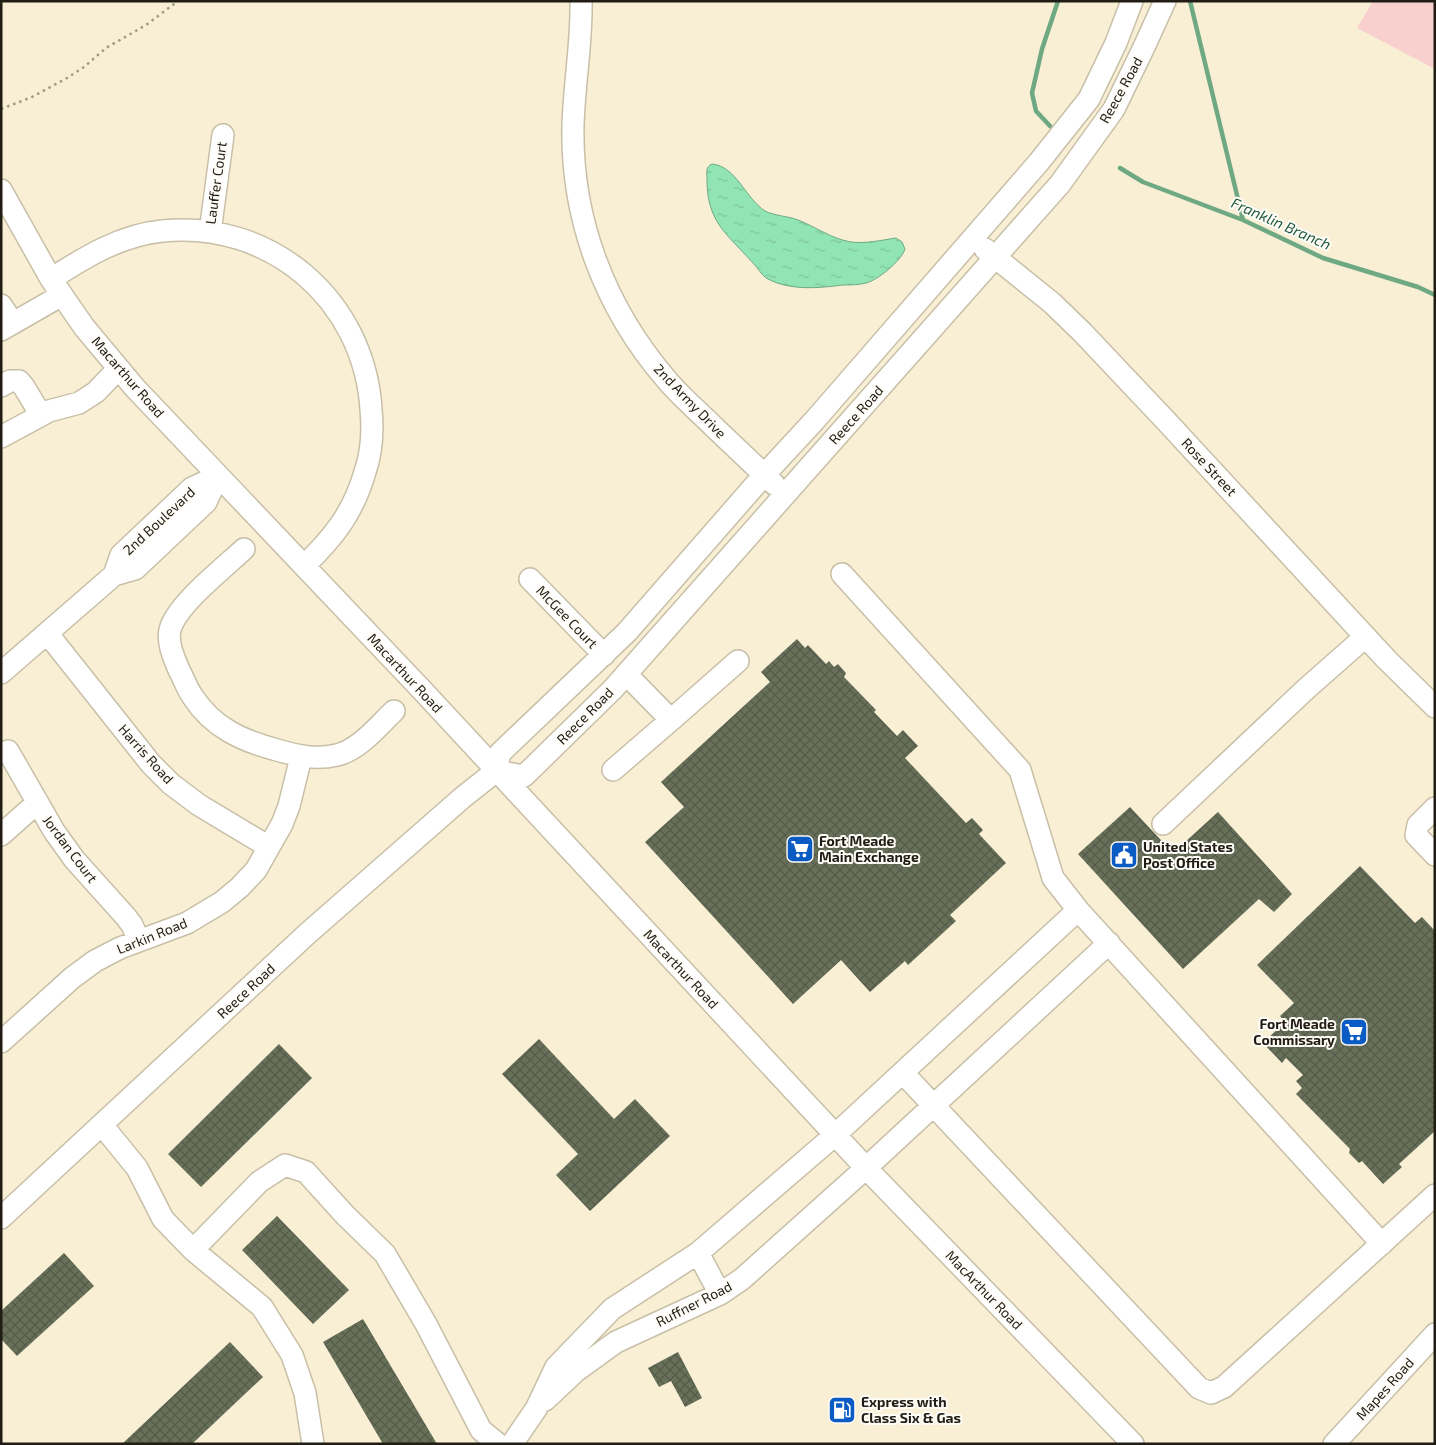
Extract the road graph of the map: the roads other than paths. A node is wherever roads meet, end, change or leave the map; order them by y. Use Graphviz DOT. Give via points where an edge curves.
graph roads {
  1 [pos="581,1"];
  2 [pos="1132,1"];
  3 [pos="1165,1"];
  4 [pos="223,135"];
  5 [pos="1,190"];
  6 [pos="210,232"];
  7 [pos="973,239"];
  8 [pos="995,257"];
  9 [pos="57,287"];
  10 [pos="1,305"];
  11 [pos="7,327"];
  12 [pos="118,369"];
  13 [pos="1,386"];
  14 [pos="41,414"];
  15 [pos="1,437"];
  16 [pos="764,475"];
  17 [pos="218,476"];
  18 [pos="785,494"];
  19 [pos="244,549"];
  20 [pos="304,566"];
  21 [pos="842,574"];
  22 [pos="530,579"];
  23 [pos="47,633"];
  24 [pos="1365,637"];
  25 [pos="604,654"];
  26 [pos="738,661"];
  27 [pos="1,672"];
  28 [pos="626,674"];
  29 [pos="1435,707"];
  30 [pos="394,711"];
  31 [pos="671,720"];
  32 [pos="8,751"];
  33 [pos="301,757"];
  34 [pos="613,770"];
  35 [pos="496,771"];
  36 [pos="37,802"];
  37 [pos="1435,808"];
  38 [pos="1163,824"];
  39 [pos="1,835"];
  40 [pos="269,847"];
  41 [pos="1435,855"];
  42 [pos="1078,910"];
  43 [pos="139,941"];
  44 [pos="1109,944"];
  45 [pos="1,1042"];
  46 [pos="903,1073"];
  47 [pos="934,1106"];
  48 [pos="102,1125"];
  49 [pos="836,1135"];
  50 [pos="866,1168"];
  51 [pos="1435,1195"];
  52 [pos="1,1218"];
  53 [pos="1382,1244"];
  54 [pos="193,1250"];
  55 [pos="698,1253"];
  56 [pos="720,1294"];
  57 [pos="603,1319"];
  58 [pos="1435,1334"];
  59 [pos="616,1342"];
  60 [pos="536,1409"];
  61 [pos="313,1444"];
  62 [pos="498,1444"];
  63 [pos="512,1444"];
  64 [pos="1133,1444"];
  65 [pos="1334,1444"];
  1 -- 16 [label="street, 2nd Army Drive" via="573,126 576,184 588,239 600,274 618,312 650,360 685,399"];
  2 -- 7 [label="street, Reece Road" via="1089,98"];
  3 -- 8 [label="street, Reece Road" via="1114,109 1060,184"];
  4 -- 6 [label="street, Lauffer Court"];
  5 -- 9 [label="street, Macarthur Road"];
  6 -- 9 [label="street" via="162,231 117,242 97,251"];
  6 -- 20 [label="street" via="260,247 303,274 337,310 359,350 366,371 372,422 366,472 340,527"];
  7 -- 8 [label="street, Rose Street"];
  7 -- 16 [label="street, Reece Road"];
  8 -- 18 [label="street, Reece Road"];
  8 -- 24 [label="street, Rose Street" via="1082,332"];
  9 -- 11 [label="street"];
  9 -- 12 [label="street, Macarthur Road"];
  10 -- 11 [label="street"];
  12 -- 14 [label="street" via="96,392 79,403"];
  12 -- 17 [label="street, Macarthur Road"];
  13 -- 14 [label="street" via="19,381"];
  14 -- 15 [label="street"];
  16 -- 18 [label="street, 2nd Army Drive"];
  16 -- 25 [label="street, Reece Road" via="628,632"];
  17 -- 20 [label="street, Macarthur Road"];
  17 -- 23 [label="street, 2nd Boulevard" via="192,488 121,555 114,575"];
  18 -- 28 [label="street, Reece Road"];
  19 -- 33 [label="street" via="176,616 170,630 172,654 192,696 212,720 242,739"];
  20 -- 35 [label="street, Macarthur Road"];
  21 -- 42 [label="street" via="1020,770 1053,878"];
  22 -- 25 [label="street, McGee Court"];
  23 -- 27 [label="street, 2nd Boulevard"];
  23 -- 40 [label="street, Harris Road" via="151,764 199,805"];
  24 -- 29 [label="street, Rose Street"];
  24 -- 38 [label="street"];
  25 -- 35 [label="street, Reece Road" via="500,753"];
  26 -- 31 [label="street"];
  28 -- 31 [label="street"];
  28 -- 35 [label="street, Reece Road" via="524,776"];
  30 -- 33 [label="street" via="354,748 340,755"];
  31 -- 34 [label="street"];
  32 -- 36 [label="street, Jordan Court"];
  33 -- 40 [label="street, Larkin Road" via="289,806"];
  35 -- 48 [label="street, Reece Road" via="307,934"];
  35 -- 49 [label="street, Macarthur Road"];
  36 -- 39 [label="street"];
  36 -- 43 [label="street, Jordan Court" via="74,859 126,917"];
  37 -- 41 [label="street" via="1418,825 1416,835"];
  40 -- 43 [label="street, Larkin Road" via="256,870 222,902 187,923"];
  42 -- 44 [label="street"];
  42 -- 46 [label="street, Ruffner Road"];
  43 -- 45 [label="street, Larkin Road" via="95,961"];
  44 -- 47 [label="street, Ruffner Road"];
  44 -- 53 [label="street"];
  46 -- 47 [label="street"];
  46 -- 49 [label="street, Ruffner Road"];
  47 -- 50 [label="street, Ruffner Road"];
  47 -- 53 [label="street" via="1199,1388 1212,1393 1224,1387"];
  48 -- 52 [label="street, Reece Road"];
  48 -- 54 [label="street" via="137,1168 163,1219"];
  49 -- 50 [label="street, MacArthur Road"];
  49 -- 55 [label="street, Ruffner Road"];
  50 -- 56 [label="street, Ruffner Road" via="742,1279"];
  50 -- 64 [label="street, MacArthur Road"];
  51 -- 53 [label="street"];
  54 -- 61 [label="street" via="262,1307 292,1355 305,1393"];
  54 -- 62 [label="street" via="259,1182 285,1165 306,1172 386,1254 481,1430"];
  55 -- 56 [label="street"];
  55 -- 57 [label="street, Ruffner Road" via="612,1309"];
  56 -- 59 [label="street, Ruffner Road"];
  57 -- 59 [label="street"];
  57 -- 60 [label="street, Ruffner Road" via="556,1367"];
  58 -- 65 [label="street, Mapes Road"];
  59 -- 60 [label="street, Ruffner Road" via="576,1371"];
  60 -- 63 [label="street, Ruffner Road"];
}
